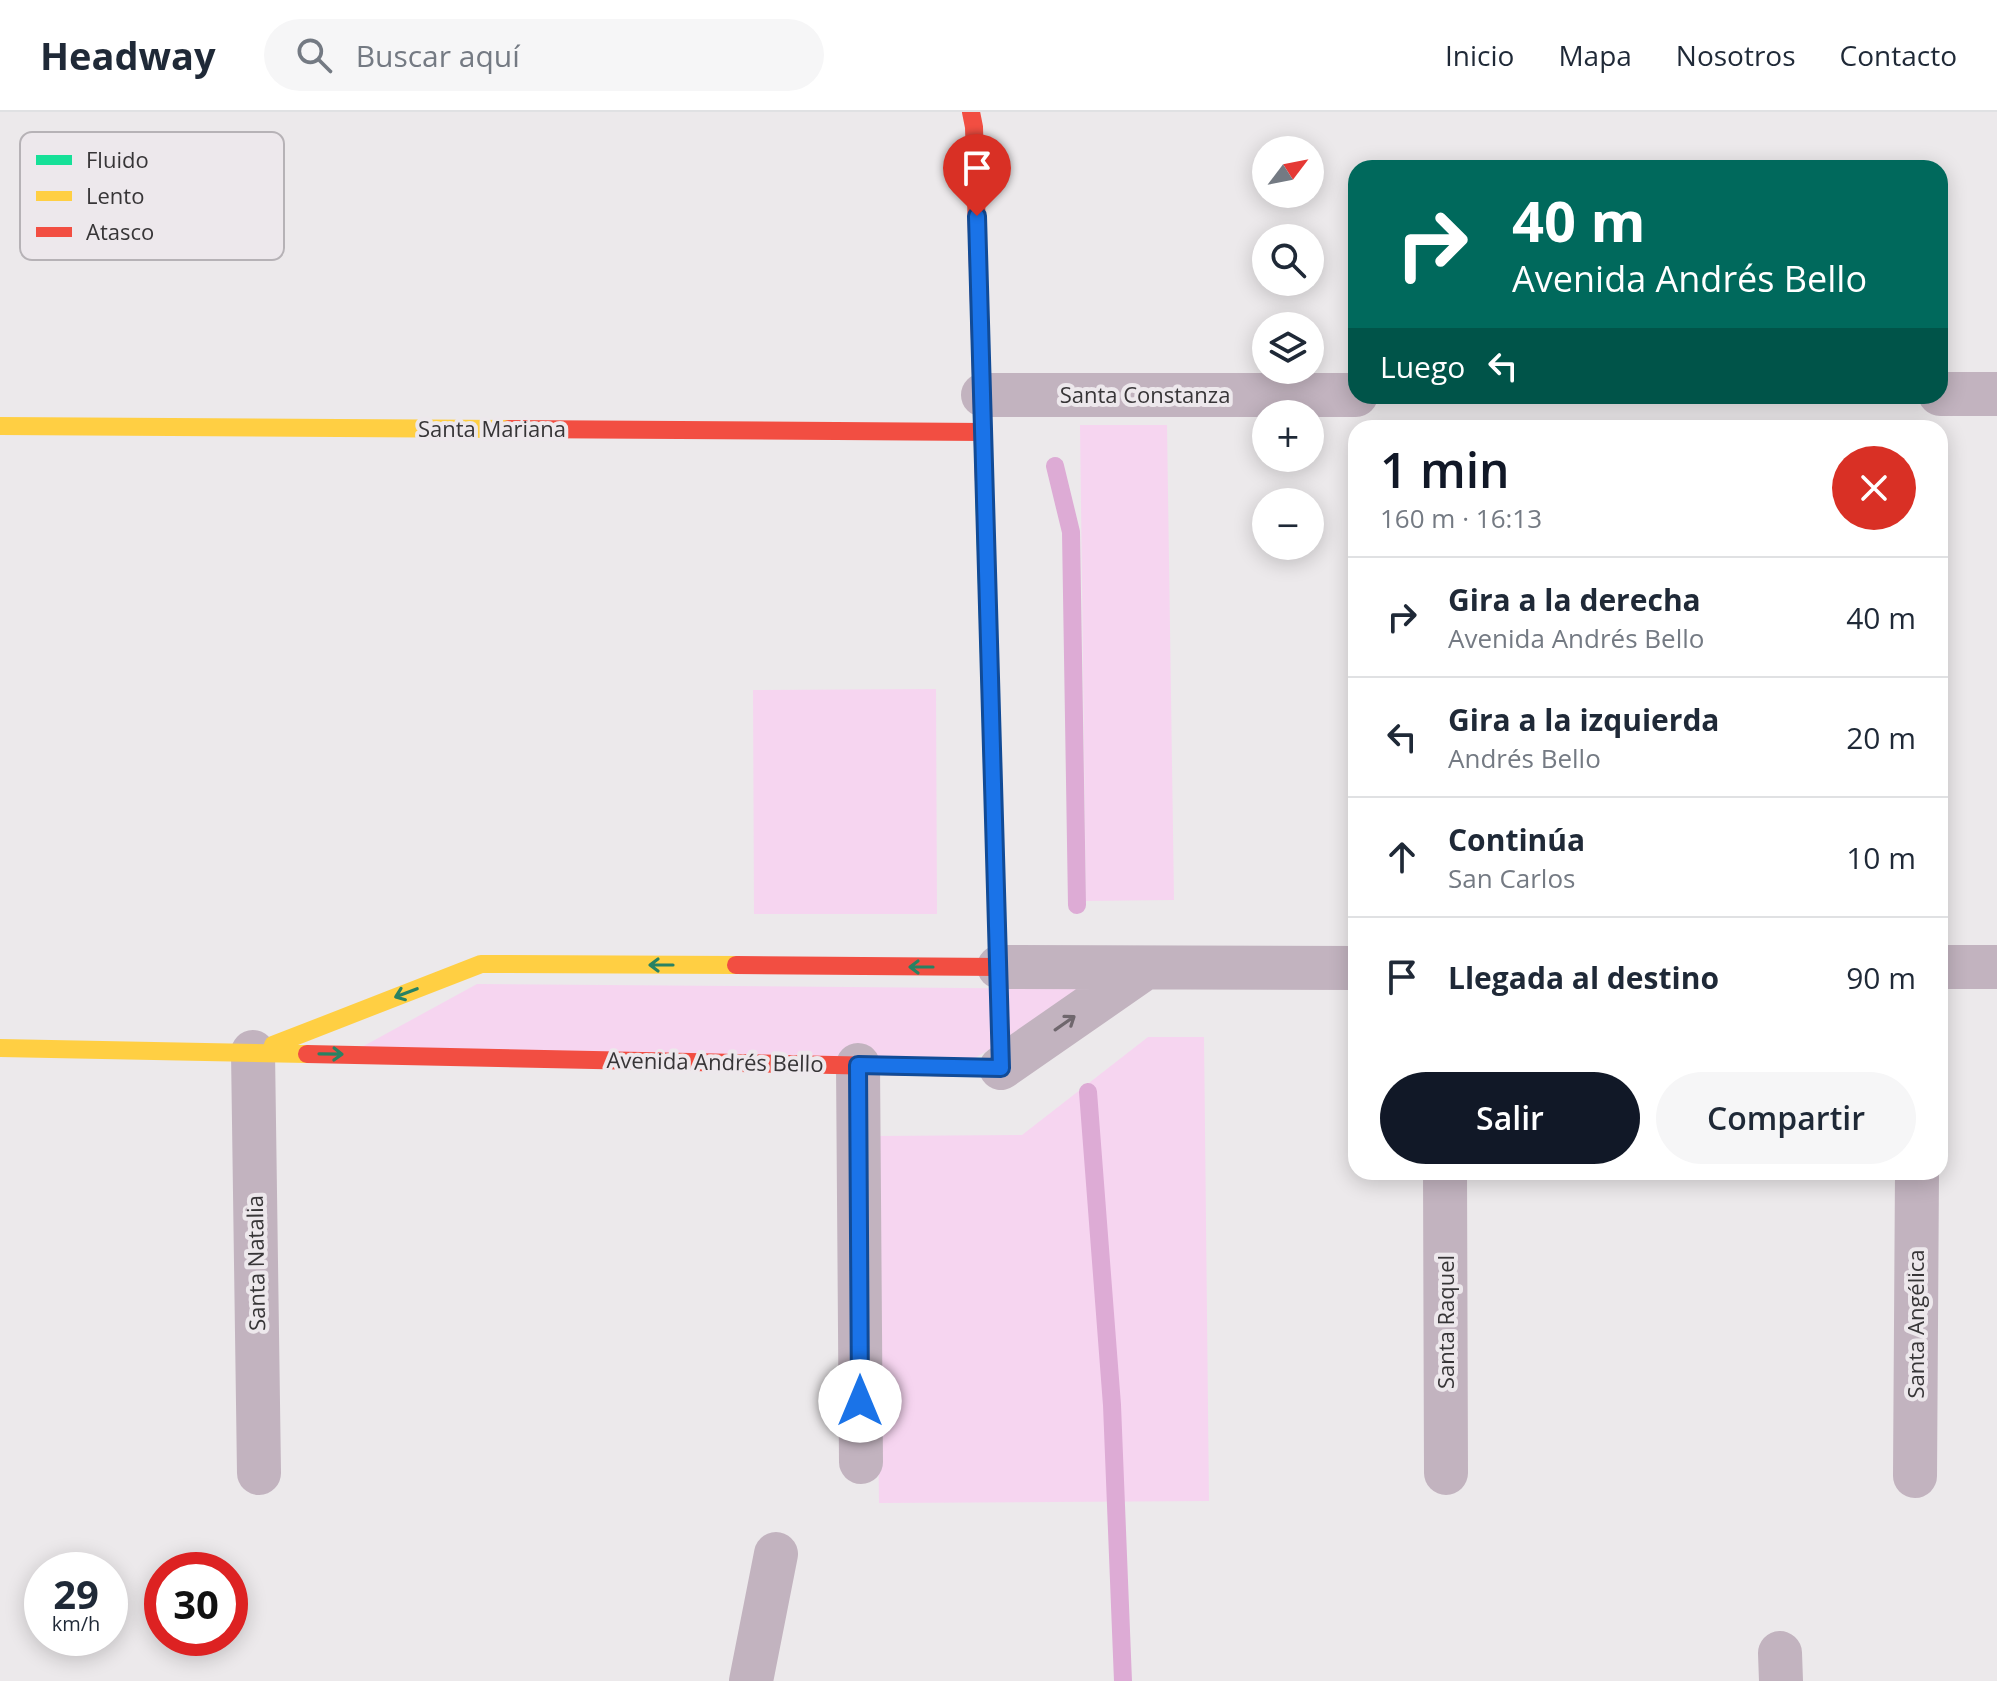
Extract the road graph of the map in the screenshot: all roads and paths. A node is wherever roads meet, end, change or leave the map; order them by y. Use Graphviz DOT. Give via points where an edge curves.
graph roads {
  1 [pos="971,112"];
  2 [pos="1948,394"];
  3 [pos="1997,394"];
  4 [pos="1348,395"];
  5 [pos="984,413"];
  6 [pos="0,426"];
  7 [pos="999,967"];
  8 [pos="1948,967"];
  9 [pos="1997,967"];
  10 [pos="1145,968"];
  11 [pos="1348,968"];
  12 [pos="0,1048"];
  13 [pos="253,1052"];
  14 [pos="858,1065"];
  15 [pos="1001,1068"];
  16 [pos="1445,1180"];
  17 [pos="1917,1180"];
  18 [pos="861,1462"];
  19 [pos="259,1473"];
  20 [pos="1446,1473"];
  21 [pos="1915,1476"];
  22 [pos="776,1554"];
  23 [pos="751,1681"];
  1 -- 5 [label="street"];
  2 -- 3 [label="street"];
  4 -- 5 [label="street, Santa Constanza"];
  5 -- 6 [label="street, Santa Mariana"];
  5 -- 7 [label="street"];
  7 -- 10 [label="street, Avenida Andrés Bello"];
  7 -- 13 [label="street, Avenida Andrés Bello, one-way" via="481,964"];
  7 -- 15 [label="street"];
  8 -- 9 [label="street"];
  10 -- 11 [label="street, Avenida Andrés Bello"];
  15 -- 10 [label="street, one-way"];
  12 -- 13 [label="street, Avenida Andrés Bello"];
  13 -- 14 [label="street, Avenida Andrés Bello, one-way"];
  13 -- 19 [label="street, Santa Natalia"];
  14 -- 15 [label="street, Avenida Andrés Bello"];
  14 -- 18 [label="street"];
  16 -- 20 [label="street, Santa Raquel"];
  17 -- 21 [label="street, Santa Angélica"];
  22 -- 23 [label="street"];
}
